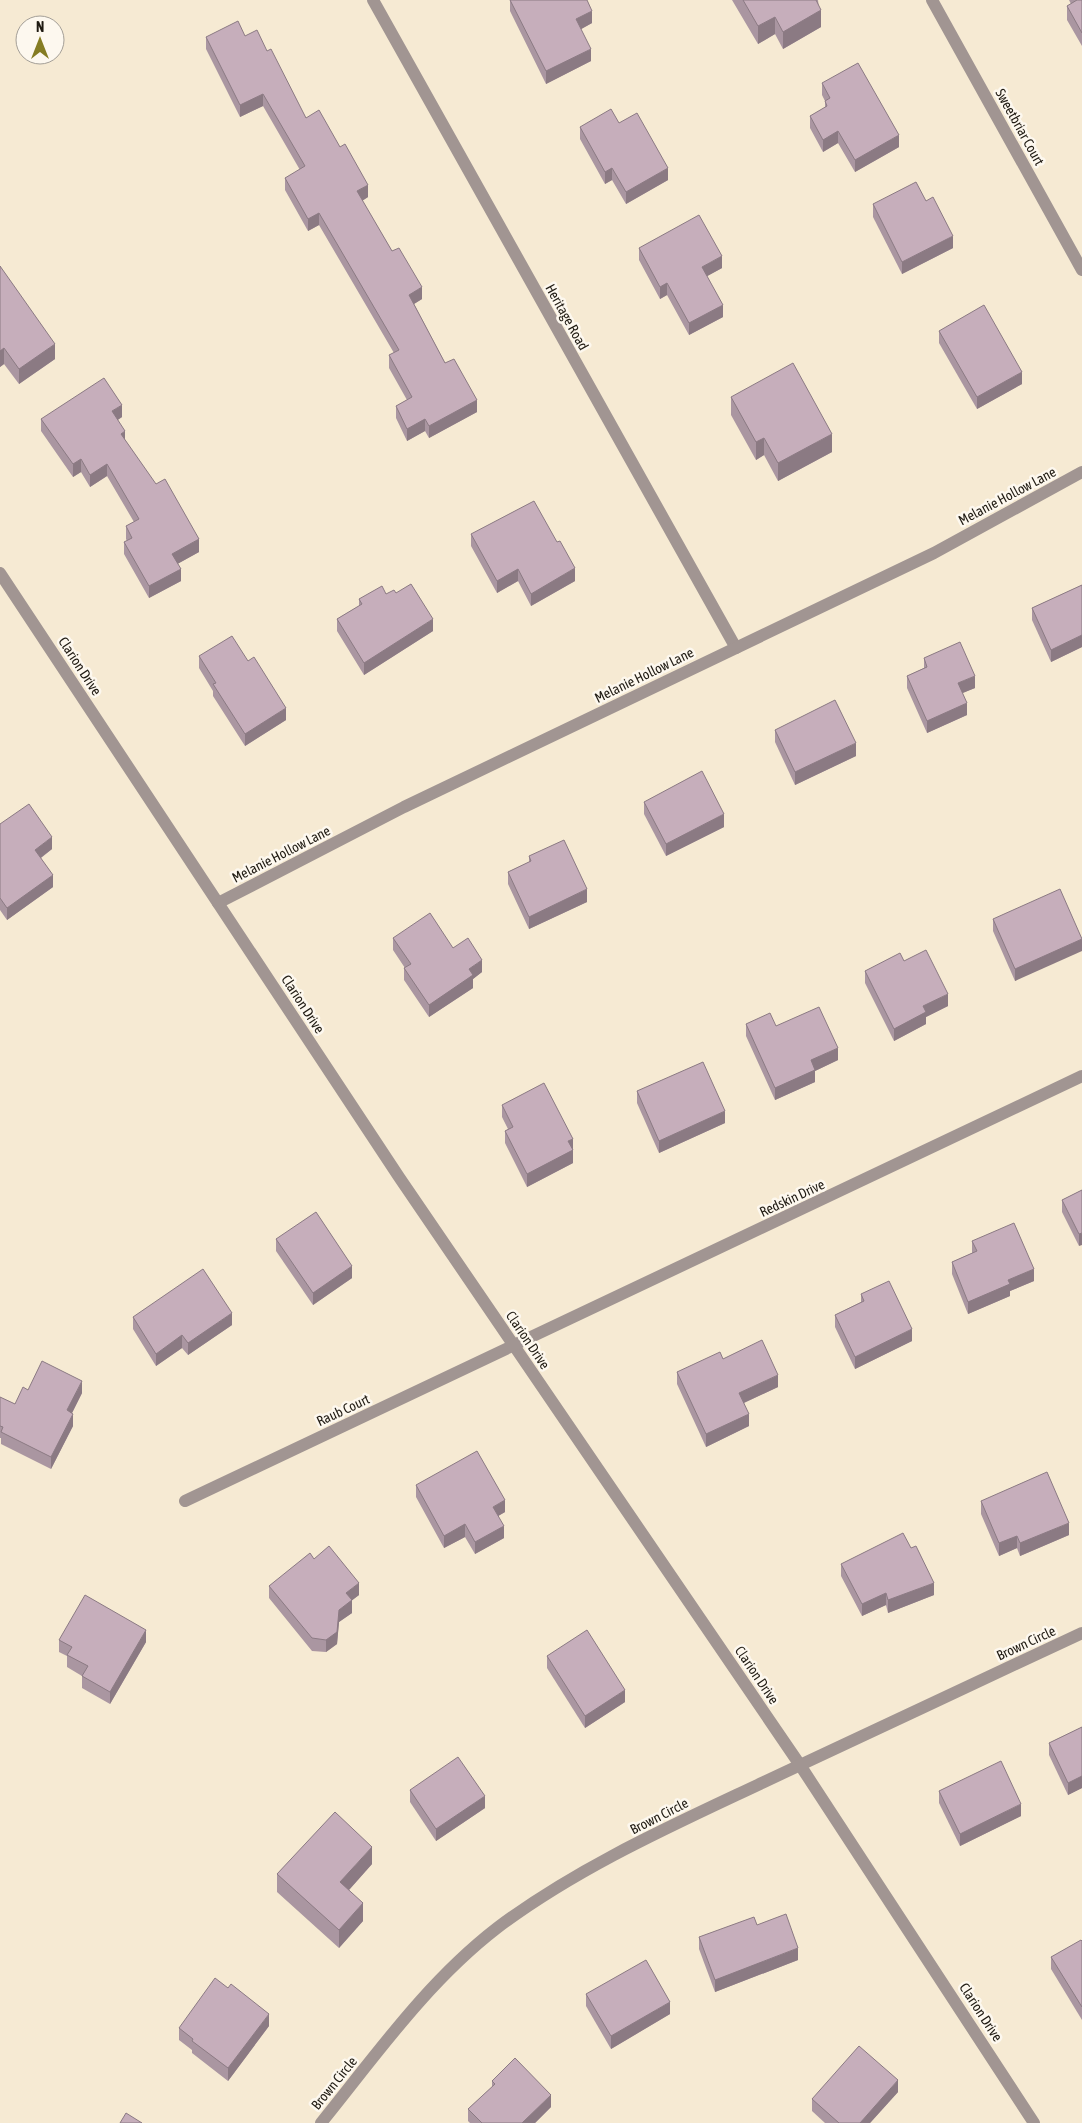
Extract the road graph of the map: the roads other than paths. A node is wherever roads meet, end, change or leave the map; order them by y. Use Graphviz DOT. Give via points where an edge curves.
graph roads {
  1 [pos="373,0"];
  2 [pos="932,0"];
  3 [pos="1082,270"];
  4 [pos="1082,472"];
  5 [pos="0,573"];
  6 [pos="736,648"];
  7 [pos="218,903"];
  8 [pos="1082,1076"];
  9 [pos="514,1346"];
  10 [pos="185,1501"];
  11 [pos="1082,1633"];
  12 [pos="800,1765"];
  13 [pos="321,2123"];
  14 [pos="1034,2123"];
  1 -- 6 [label="street, Heritage Road"];
  2 -- 3 [label="street, Sweetbriar Court"];
  4 -- 6 [label="street, Melanie Hollow Lane" via="934,553"];
  5 -- 7 [label="street, Clarion Drive"];
  6 -- 7 [label="street, Melanie Hollow Lane" via="404,807"];
  7 -- 9 [label="street, Clarion Drive"];
  8 -- 9 [label="street, Redskin Drive"];
  9 -- 10 [label="street, Raub Court"];
  9 -- 12 [label="street, Clarion Drive"];
  11 -- 12 [label="street, Brown Circle"];
  12 -- 13 [label="street, Brown Circle" via="674,1824 555,1888 496,1929 453,1966 413,2008"];
  12 -- 14 [label="street, Clarion Drive"];
}
